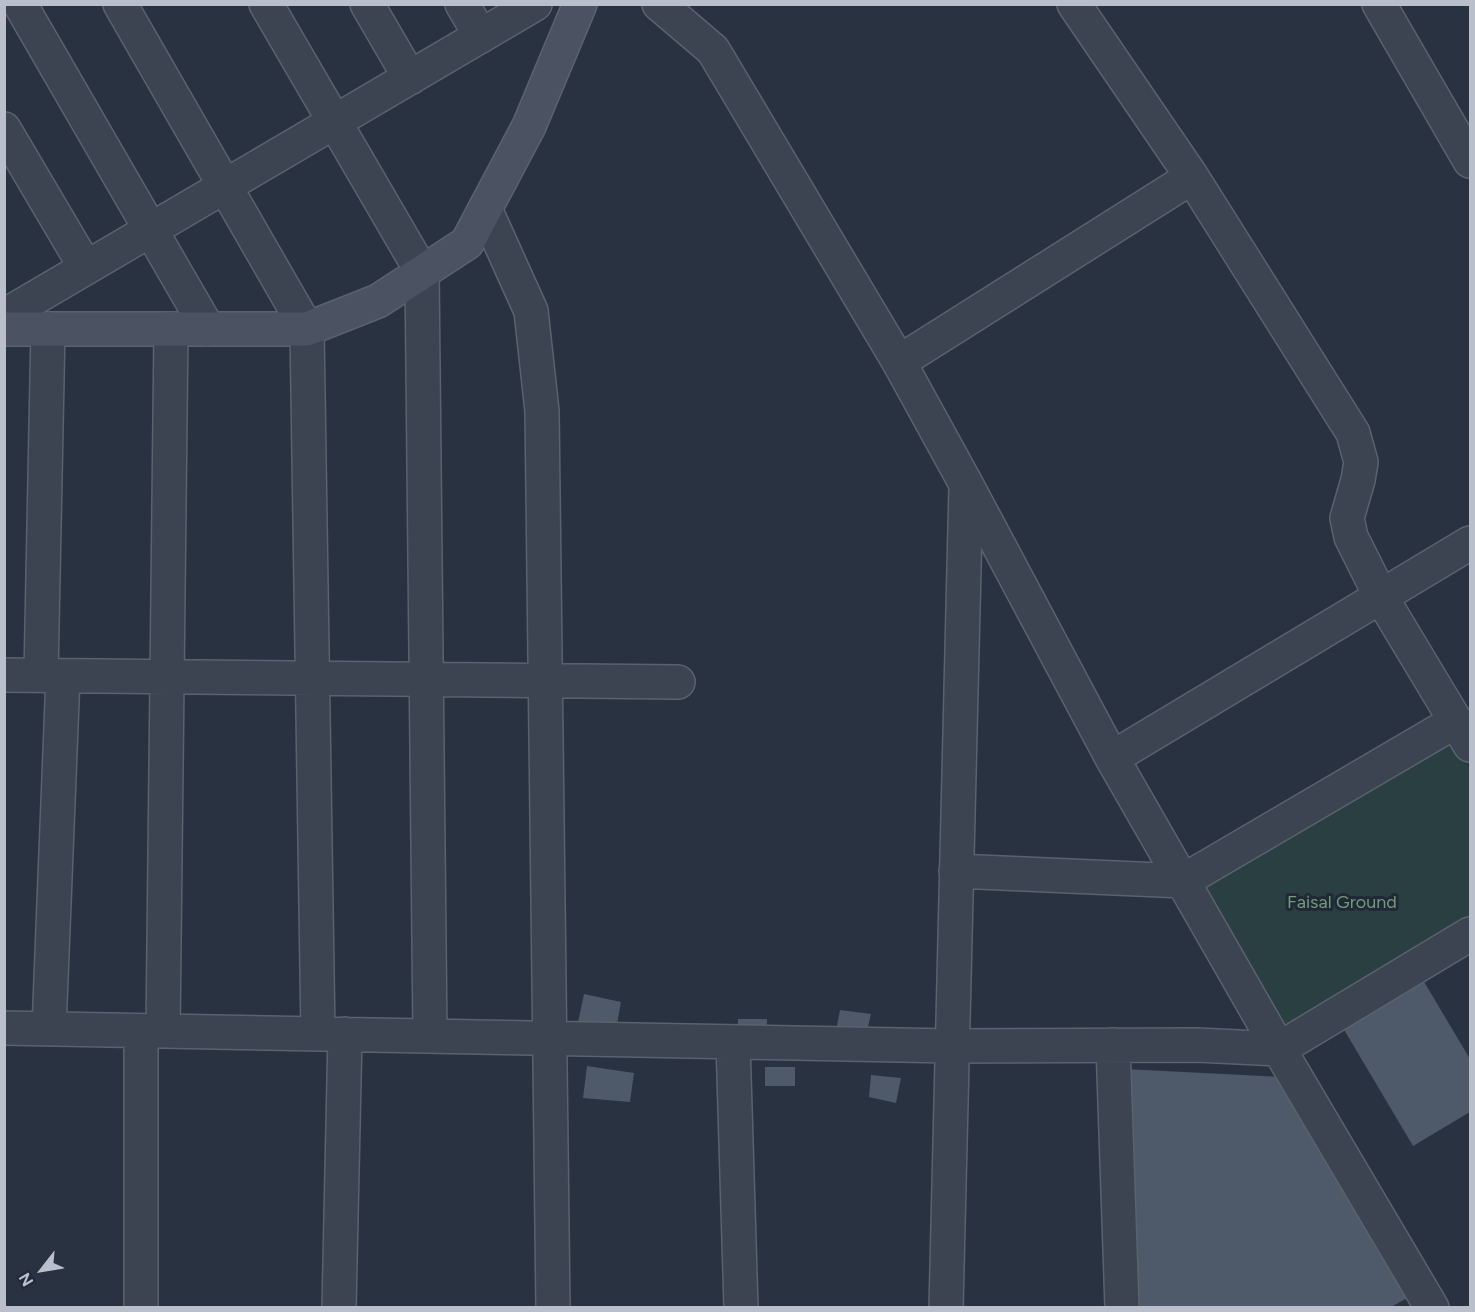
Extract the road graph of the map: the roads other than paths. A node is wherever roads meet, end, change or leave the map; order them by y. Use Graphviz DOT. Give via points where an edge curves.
graph roads {
  1 [pos="20,4"];
  2 [pos="120,4"];
  3 [pos="266,4"];
  4 [pos="367,4"];
  5 [pos="462,4"];
  6 [pos="535,4"];
  7 [pos="580,4"];
  8 [pos="659,4"];
  9 [pos="1074,4"];
  10 [pos="1379,4"];
  11 [pos="481,36"];
  12 [pos="410,78"];
  13 [pos="334,122"];
  14 [pos="4,129"];
  15 [pos="1470,161"];
  16 [pos="1192,177"];
  17 [pos="225,186"];
  18 [pos="485,209"];
  19 [pos="151,230"];
  20 [pos="86,268"];
  21 [pos="422,272"];
  22 [pos="8,310"];
  23 [pos="48,329"];
  24 [pos="171,329"];
  25 [pos="208,329"];
  26 [pos="307,329"];
  27 [pos="899,362"];
  28 [pos="966,484"];
  29 [pos="1470,543"];
  30 [pos="1381,597"];
  31 [pos="4,675"];
  32 [pos="52,675"];
  33 [pos="167,677"];
  34 [pos="312,678"];
  35 [pos="427,679"];
  36 [pos="545,681"];
  37 [pos="678,682"];
  38 [pos="1463,733"];
  39 [pos="1112,758"];
  40 [pos="956,871"];
  41 [pos="1183,881"];
  42 [pos="1470,934"];
  43 [pos="4,1028"];
  44 [pos="49,1029"];
  45 [pos="152,1031"];
  46 [pos="331,1034"];
  47 [pos="430,1036"];
  48 [pos="549,1039"];
  49 [pos="733,1042"];
  50 [pos="1113,1045"];
  51 [pos="952,1046"];
  52 [pos="1279,1049"];
  53 [pos="1421,1304"];
  54 [pos="141,1308"];
  55 [pos="339,1308"];
  56 [pos="552,1308"];
  57 [pos="741,1308"];
  58 [pos="946,1308"];
  59 [pos="1122,1308"];
  1 -- 19 [label="street"];
  2 -- 17 [label="street"];
  3 -- 13 [label="street"];
  4 -- 12 [label="street"];
  5 -- 11 [label="street"];
  6 -- 11 [label="street"];
  7 -- 18 [label="street" via="529,126"];
  8 -- 27 [label="street" via="713,50"];
  9 -- 16 [label="street"];
  10 -- 15 [label="street"];
  11 -- 12 [label="street"];
  12 -- 13 [label="street"];
  13 -- 17 [label="street"];
  13 -- 21 [label="street"];
  14 -- 20 [label="street"];
  16 -- 27 [label="street"];
  16 -- 30 [label="street" via="1353,433 1361,462 1347,518 1351,537"];
  17 -- 19 [label="street"];
  17 -- 26 [label="street"];
  18 -- 21 [label="street" via="467,243"];
  18 -- 36 [label="street" via="531,312 542,411"];
  19 -- 20 [label="street"];
  19 -- 25 [label="street"];
  20 -- 22 [label="street"];
  21 -- 26 [label="street" via="378,301"];
  21 -- 35 [label="street"];
  22 -- 23 [label="street"];
  23 -- 24 [label="street"];
  23 -- 32 [label="street"];
  24 -- 25 [label="street"];
  24 -- 33 [label="street"];
  25 -- 26 [label="street"];
  26 -- 34 [label="street"];
  27 -- 28 [label="street"];
  28 -- 39 [label="street"];
  28 -- 40 [label="street"];
  29 -- 30 [label="street"];
  30 -- 38 [label="street"];
  30 -- 39 [label="street"];
  31 -- 32 [label="street"];
  32 -- 33 [label="street"];
  32 -- 44 [label="street"];
  33 -- 34 [label="street"];
  33 -- 45 [label="street"];
  34 -- 35 [label="street"];
  34 -- 46 [label="street"];
  35 -- 36 [label="street"];
  35 -- 47 [label="street"];
  36 -- 37 [label="street"];
  36 -- 48 [label="street"];
  38 -- 41 [label="street"];
  39 -- 41 [label="street"];
  40 -- 41 [label="street"];
  40 -- 51 [label="street"];
  41 -- 52 [label="street"];
  42 -- 52 [label="street"];
  43 -- 44 [label="street"];
  44 -- 45 [label="street"];
  45 -- 46 [label="street"];
  45 -- 54 [label="street"];
  46 -- 47 [label="street"];
  46 -- 55 [label="street"];
  47 -- 48 [label="street"];
  48 -- 49 [label="street"];
  48 -- 56 [label="street"];
  49 -- 51 [label="street"];
  49 -- 57 [label="street"];
  50 -- 51 [label="street"];
  50 -- 52 [label="street"];
  50 -- 59 [label="street"];
  51 -- 58 [label="street"];
  52 -- 53 [label="street"];
}
